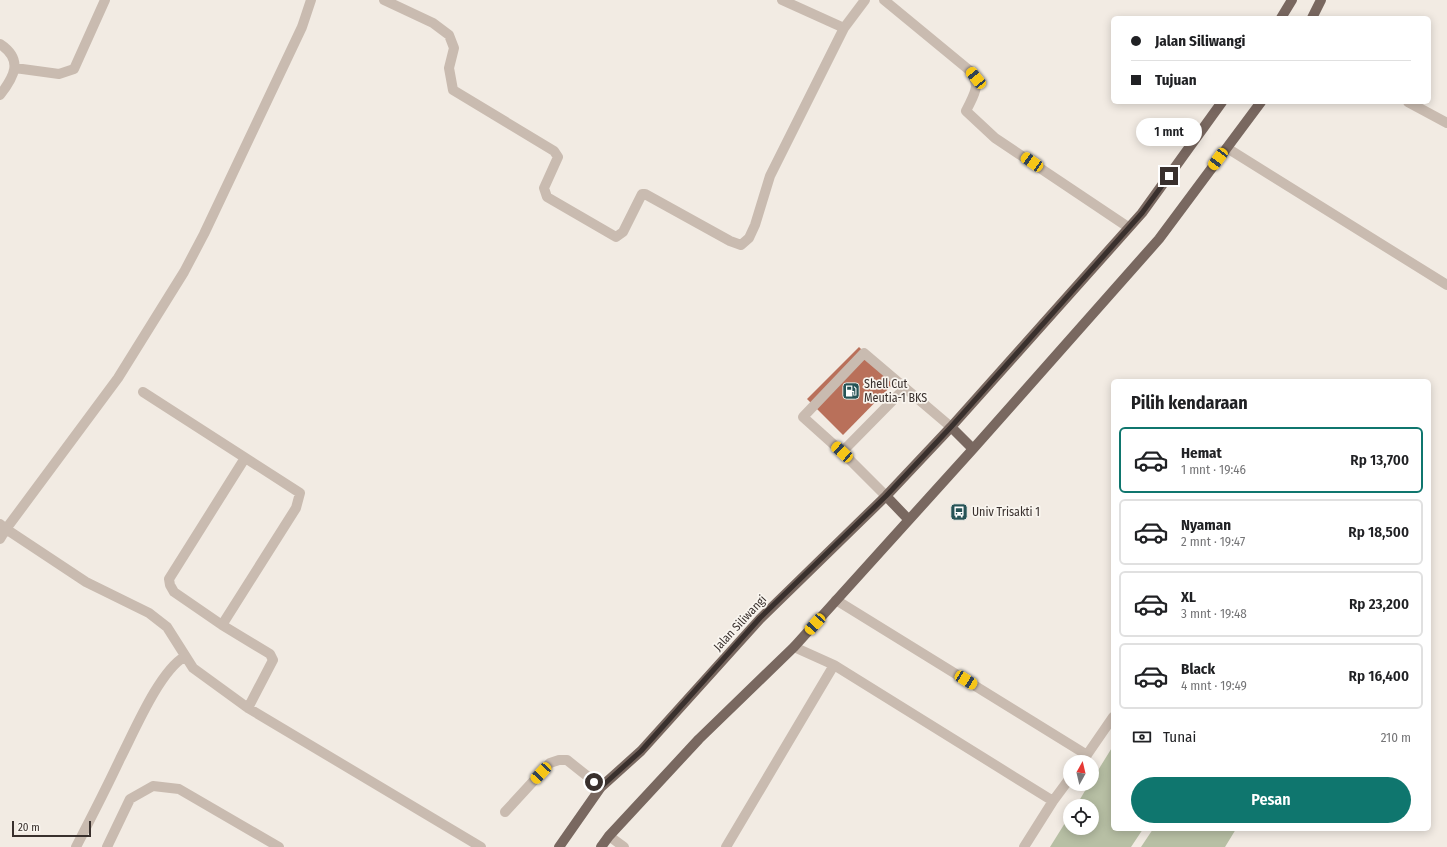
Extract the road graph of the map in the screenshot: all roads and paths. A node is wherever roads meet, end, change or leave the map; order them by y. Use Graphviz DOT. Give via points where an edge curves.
graph roads {
  1 [pos="106,0"];
  2 [pos="311,0"];
  3 [pos="384,0"];
  4 [pos="782,0"];
  5 [pos="865,0"];
  6 [pos="884,0"];
  7 [pos="1292,0"];
  8 [pos="1321,0"];
  9 [pos="1283,16"];
  10 [pos="1313,16"];
  11 [pos="844,28"];
  12 [pos="0,44"];
  13 [pos="15,68"];
  14 [pos="0,95"];
  15 [pos="1221,104"];
  16 [pos="1260,104"];
  17 [pos="1412,104"];
  18 [pos="1447,123"];
  19 [pos="1227,148"];
  20 [pos="1128,228"];
  21 [pos="1447,285"];
  22 [pos="905,388"];
  23 [pos="143,392"];
  24 [pos="951,427"];
  25 [pos="973,449"];
  26 [pos="842,452"];
  27 [pos="245,458"];
  28 [pos="886,496"];
  29 [pos="908,519"];
  30 [pos="3,527"];
  31 [pos="0,538"];
  32 [pos="836,600"];
  33 [pos="222,625"];
  34 [pos="794,647"];
  35 [pos="184,657"];
  36 [pos="834,665"];
  37 [pos="248,708"];
  38 [pos="1111,721"];
  39 [pos="1079,755"];
  40 [pos="1086,755"];
  41 [pos="601,787"];
  42 [pos="1063,787"];
  43 [pos="1053,801"];
  44 [pos="505,812"];
  45 [pos="609,836"];
  46 [pos="76,847"];
  47 [pos="107,847"];
  48 [pos="279,847"];
  49 [pos="481,847"];
  50 [pos="559,847"];
  51 [pos="601,847"];
  52 [pos="624,847"];
  53 [pos="726,847"];
  54 [pos="1024,847"];
  1 -- 13 [label="street" via="74,69 59,74"];
  2 -- 30 [label="street" via="302,27 184,272 118,378"];
  3 -- 11 [label="street" via="433,23 449,35 454,48 449,68 453,90 554,151 558,157 544,188 547,197 616,236 623,232 642,194 645,194 741,245 749,238 770,176"];
  4 -- 11 [label="street"];
  5 -- 11 [label="street"];
  6 -- 20 [label="street" via="976,78 977,86 966,111 995,138"];
  7 -- 9 [label="main road"];
  8 -- 10 [label="main road"];
  12 -- 13 [label="street" via="12,58"];
  13 -- 14 [label="street" via="12,80"];
  15 -- 20 [label="main road, Jalan Siliwangi" via="1142,213"];
  16 -- 19 [label="main road"];
  17 -- 18 [label="street"];
  19 -- 21 [label="street"];
  19 -- 25 [label="main road" via="1159,239"];
  20 -- 24 [label="main road, Jalan Siliwangi"];
  22 -- 24 [label="street"];
  22 -- 26 [label="street"];
  22 -- 26 [label="street" via="864,353 804,417"];
  23 -- 27 [label="street"];
  24 -- 25 [label="main road"];
  24 -- 28 [label="main road, Jalan Siliwangi"];
  25 -- 29 [label="main road"];
  26 -- 28 [label="street"];
  27 -- 33 [label="street" via="169,578 174,592"];
  27 -- 33 [label="street" via="300,493 296,508"];
  28 -- 29 [label="main road"];
  28 -- 41 [label="main road, Jalan Siliwangi" via="760,618 641,751"];
  29 -- 32 [label="main road" via="874,561"];
  30 -- 31 [label="street"];
  30 -- 35 [label="street" via="86,582 149,613 167,627"];
  32 -- 34 [label="main road"];
  32 -- 39 [label="street"];
  33 -- 37 [label="street" via="270,654 273,660"];
  34 -- 36 [label="street"];
  34 -- 45 [label="main road" via="699,739"];
  35 -- 37 [label="street" via="202,676"];
  35 -- 46 [label="street" via="166,675 140,720"];
  36 -- 43 [label="street"];
  36 -- 53 [label="street"];
  37 -- 49 [label="street"];
  38 -- 40 [label="street"];
  41 -- 44 [label="street" via="566,760 559,760 550,763"];
  41 -- 50 [label="main road, Jalan Siliwangi"];
  42 -- 43 [label="street"];
  43 -- 54 [label="street"];
  45 -- 51 [label="main road"];
  45 -- 52 [label="street"];
  47 -- 48 [label="street" via="130,799 152,786 179,789"];
}
